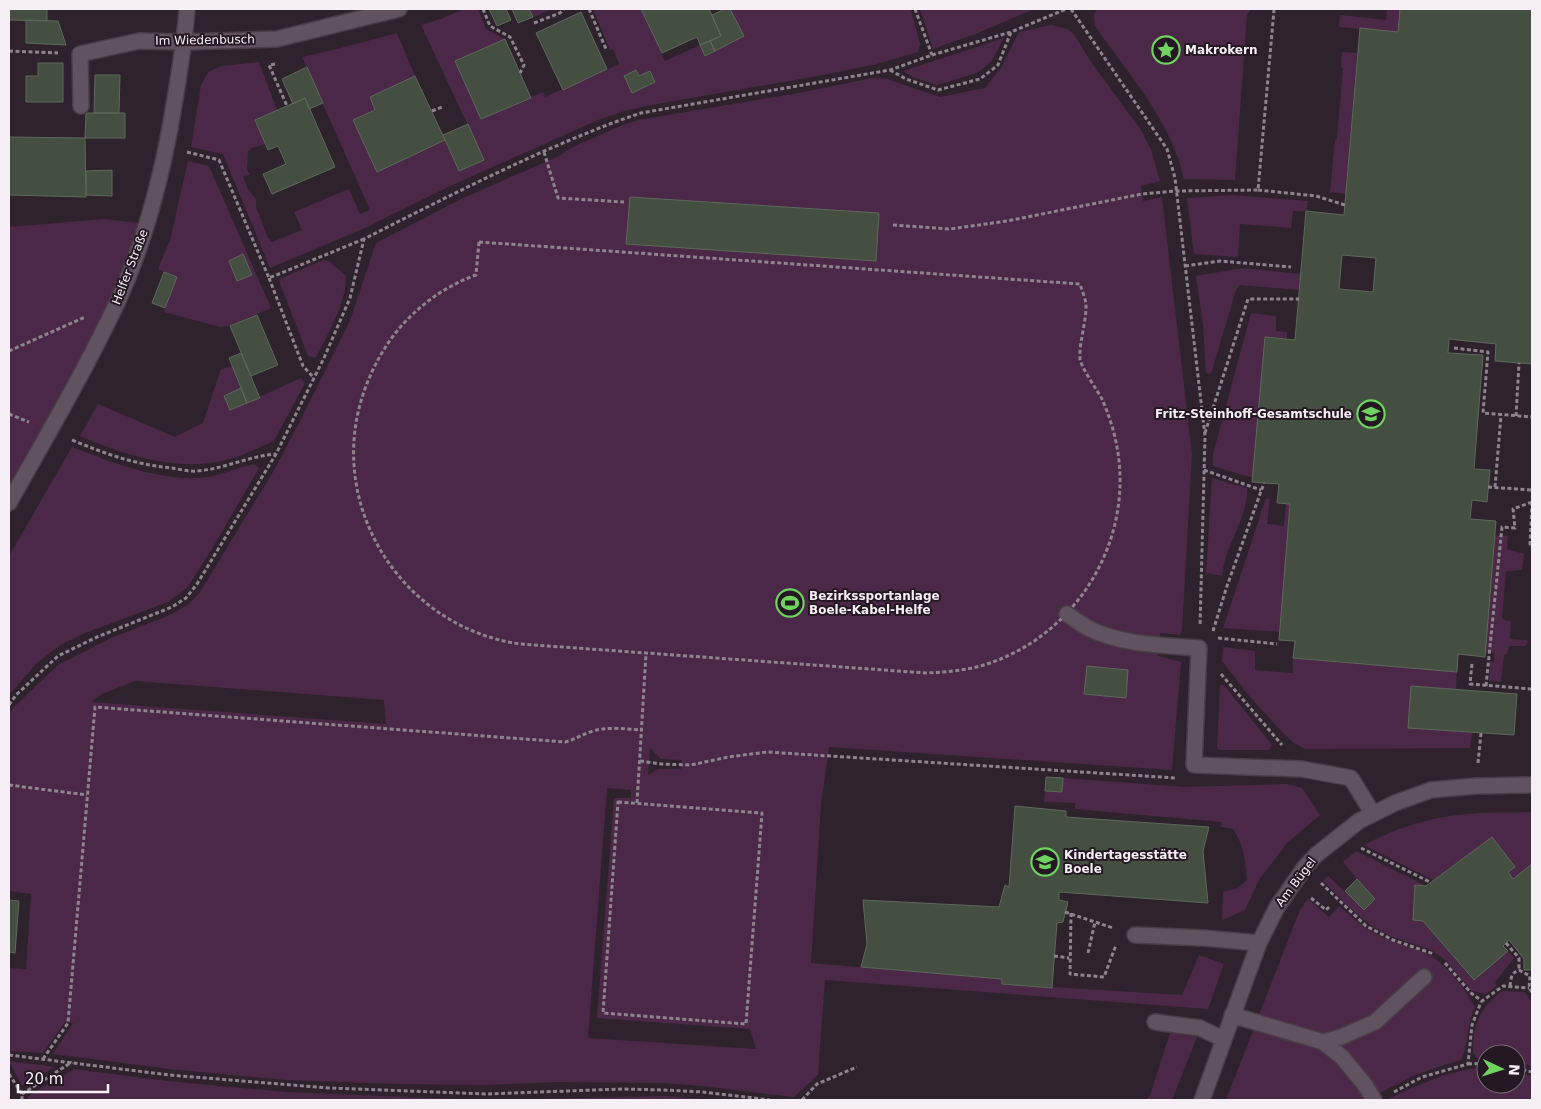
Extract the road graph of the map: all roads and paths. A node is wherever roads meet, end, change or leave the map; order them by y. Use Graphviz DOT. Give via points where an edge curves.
graph roads {
  1 [pos="187,9"];
  2 [pos="399,9"];
  3 [pos="483,9"];
  4 [pos="564,9"];
  5 [pos="589,9"];
  6 [pos="915,9"];
  7 [pos="1066,9"];
  8 [pos="1072,9"];
  9 [pos="1273,9"];
  10 [pos="534,23"];
  11 [pos="1012,32"];
  12 [pos="185,42"];
  13 [pos="606,49"];
  14 [pos="9,51"];
  15 [pos="80,54"];
  16 [pos="932,55"];
  17 [pos="277,63"];
  18 [pos="890,70"];
  19 [pos="520,72"];
  20 [pos="81,106"];
  21 [pos="287,106"];
  22 [pos="442,106"];
  23 [pos="432,112"];
  24 [pos="168,147"];
  25 [pos="544,152"];
  26 [pos="1258,190"];
  27 [pos="1176,191"];
  28 [pos="624,202"];
  29 [pos="1345,205"];
  30 [pos="893,225"];
  31 [pos="364,239"];
  32 [pos="1185,266"];
  33 [pos="1291,267"];
  34 [pos="269,278"];
  35 [pos="1299,299"];
  36 [pos="117,302"];
  37 [pos="1454,348"];
  38 [pos="9,351"];
  39 [pos="1519,364"];
  40 [pos="314,378"];
  41 [pos="1502,415"];
  42 [pos="1516,416"];
  43 [pos="1532,417"];
  44 [pos="50,429"];
  45 [pos="1204,436"];
  46 [pos="276,454"];
  47 [pos="1204,470"];
  48 [pos="1264,483"];
  49 [pos="1488,486"];
  50 [pos="1495,487"];
  51 [pos="1261,490"];
  52 [pos="1532,490"];
  53 [pos="1532,501"];
  54 [pos="9,503"];
  55 [pos="1532,544"];
  56 [pos="1067,614"];
  57 [pos="1277,644"];
  58 [pos="1199,648"];
  59 [pos="646,654"];
  60 [pos="1472,664"];
  61 [pos="1486,686"];
  62 [pos="1532,689"];
  63 [pos="9,705"];
  64 [pos="642,730"];
  65 [pos="1481,733"];
  66 [pos="640,761"];
  67 [pos="1194,765"];
  68 [pos="1302,769"];
  69 [pos="9,785"];
  70 [pos="1532,785"];
  71 [pos="1476,786"];
  72 [pos="87,795"];
  73 [pos="637,803"];
  74 [pos="1373,814"];
  75 [pos="1345,831"];
  76 [pos="1305,867"];
  77 [pos="1430,882"];
  78 [pos="1065,912"];
  79 [pos="1071,913"];
  80 [pos="1095,922"];
  81 [pos="1135,935"];
  82 [pos="1259,943"];
  83 [pos="1506,943"];
  84 [pos="1088,953"];
  85 [pos="1054,956"];
  86 [pos="1436,956"];
  87 [pos="1069,958"];
  88 [pos="1442,960"];
  89 [pos="1519,970"];
  90 [pos="1424,977"];
  91 [pos="1510,986"];
  92 [pos="1530,988"];
  93 [pos="1532,992"];
  94 [pos="1482,1001"];
  95 [pos="1232,1015"];
  96 [pos="1156,1022"];
  97 [pos="1223,1039"];
  98 [pos="1323,1042"];
  99 [pos="9,1056"];
  100 [pos="43,1058"];
  101 [pos="72,1062"];
  102 [pos="1468,1064"];
  103 [pos="1476,1064"];
  104 [pos="857,1067"];
  105 [pos="9,1074"];
  106 [pos="22,1094"];
  107 [pos="1380,1098"];
  108 [pos="22,1100"];
  109 [pos="770,1100"];
  110 [pos="802,1100"];
  111 [pos="1202,1100"];
  1 -- 12 [label="street, Helfer Straße"];
  2 -- 12 [label="street, Im Wiedenbusch" via="277,39"];
  3 -- 19 [label="path" via="490,26 510,36 524,65"];
  4 -- 10 [label="path"];
  5 -- 13 [label="path"];
  6 -- 16 [label="path"];
  7 -- 11 [label="path"];
  8 -- 27 [label="path" via="1167,149"];
  9 -- 26 [label="path"];
  11 -- 16 [label="path"];
  11 -- 18 [label="path" via="998,65 980,80 938,90"];
  12 -- 15 [label="street, Im Wiedenbusch" via="139,41"];
  12 -- 24 [label="street, Helfer Straße"];
  14 -- 15 [label="path"];
  15 -- 20 [label="street"];
  16 -- 18 [label="path"];
  17 -- 21 [label="path" via="269,65"];
  18 -- 25 [label="path" via="641,114 587,132"];
  22 -- 23 [label="path"];
  24 -- 34 [label="path" via="218,160"];
  24 -- 36 [label="street, Helfer Straße" via="147,224"];
  25 -- 28 [label="path" via="558,198"];
  25 -- 31 [label="path"];
  26 -- 27 [label="path"];
  26 -- 29 [label="path" via="1316,196"];
  27 -- 30 [label="path" via="1142,194 950,229"];
  27 -- 32 [label="path"];
  31 -- 34 [label="path"];
  31 -- 40 [label="path" via="350,298"];
  32 -- 33 [label="path" via="1220,261"];
  32 -- 45 [label="path"];
  34 -- 40 [label="path" via="303,366"];
  35 -- 45 [label="path" via="1248,298"];
  36 -- 38 [label="path"];
  36 -- 44 [label="street, Helfer Straße"];
  37 -- 41 [label="path" via="1488,352 1483,413"];
  39 -- 42 [label="path"];
  40 -- 46 [label="path"];
  41 -- 42 [label="path"];
  41 -- 50 [label="path"];
  42 -- 43 [label="path"];
  44 -- 46 [label="path" via="107,455 145,466 196,471 223,467 258,455"];
  44 -- 54 [label="street, Helfer Straße"];
  45 -- 47 [label="path"];
  46 -- 63 [label="path" via="186,598 58,656"];
  47 -- 51 [label="path"];
  47 -- 58 [label="path"];
  48 -- 51 [label="path"];
  49 -- 50 [label="path"];
  50 -- 52 [label="path"];
  51 -- 57 [label="path" via="1211,637"];
  53 -- 55 [label="path"];
  53 -- 61 [label="path" via="1513,509 1515,528 1502,527"];
  56 -- 58 [label="street" via="1089,629 1116,638"];
  56 -- 59 [label="path" via="1044,635 1019,650 989,664 957,671 926,673"];
  56 -- 59 [label="path" via="1092,581 1106,555 1117,514 1120,482 1112,424 1080,361 1086,304 1080,284 479,242 476,275 445,289 392,335 360,401 353,449 355,482 374,541 395,573 413,591 447,618 473,632 520,644"];
  58 -- 67 [label="street"];
  58 -- 68 [label="path"];
  59 -- 64 [label="path"];
  60 -- 61 [label="path" via="1470,684"];
  61 -- 62 [label="path"];
  64 -- 66 [label="path"];
  64 -- 72 [label="path" via="592,731 564,742 95,707"];
  65 -- 71 [label="path"];
  66 -- 67 [label="path" via="692,765 767,752 1179,778"];
  66 -- 73 [label="path"];
  67 -- 68 [label="street"];
  68 -- 74 [label="street" via="1350,778"];
  69 -- 72 [label="path"];
  70 -- 71 [label="street, Am Bügel"];
  71 -- 74 [label="street, Am Bügel" via="1431,790"];
  72 -- 100 [label="path" via="68,1023"];
  73 -- 73 [label="path" via="762,813 746,1024 602,1014 618,802"];
  74 -- 75 [label="street, Am Bügel"];
  75 -- 76 [label="street, Am Bügel"];
  75 -- 77 [label="path" via="1360,848"];
  76 -- 82 [label="street, Am Bügel" via="1276,907"];
  76 -- 86 [label="path" via="1366,926"];
  78 -- 79 [label="path"];
  79 -- 80 [label="path"];
  79 -- 87 [label="path"];
  80 -- 81 [label="path"];
  80 -- 84 [label="path"];
  81 -- 82 [label="street"];
  81 -- 87 [label="path" via="1128,946 1114,945 1104,977 1070,974"];
  82 -- 95 [label="street, Am Bügel"];
  83 -- 89 [label="path" via="1519,958"];
  85 -- 87 [label="path"];
  88 -- 94 [label="path"];
  89 -- 91 [label="path" via="1513,972"];
  89 -- 92 [label="path" via="1530,976"];
  90 -- 98 [label="street" via="1375,1022"];
  91 -- 92 [label="path"];
  91 -- 94 [label="path" via="1503,986"];
  92 -- 93 [label="path"];
  94 -- 102 [label="path" via="1472,1025"];
  95 -- 97 [label="street, Am Bügel"];
  95 -- 98 [label="street"];
  96 -- 97 [label="street" via="1200,1028"];
  97 -- 111 [label="street, Am Bügel"];
  98 -- 107 [label="street" via="1342,1057"];
  99 -- 100 [label="path"];
  100 -- 101 [label="path"];
  101 -- 106 [label="path"];
  101 -- 109 [label="path" via="169,1075 329,1088 486,1094 664,1090"];
  102 -- 103 [label="path"];
  102 -- 107 [label="path" via="1422,1077"];
  104 -- 110 [label="path" via="817,1084"];
  105 -- 106 [label="path"];
  106 -- 108 [label="path"];
}
